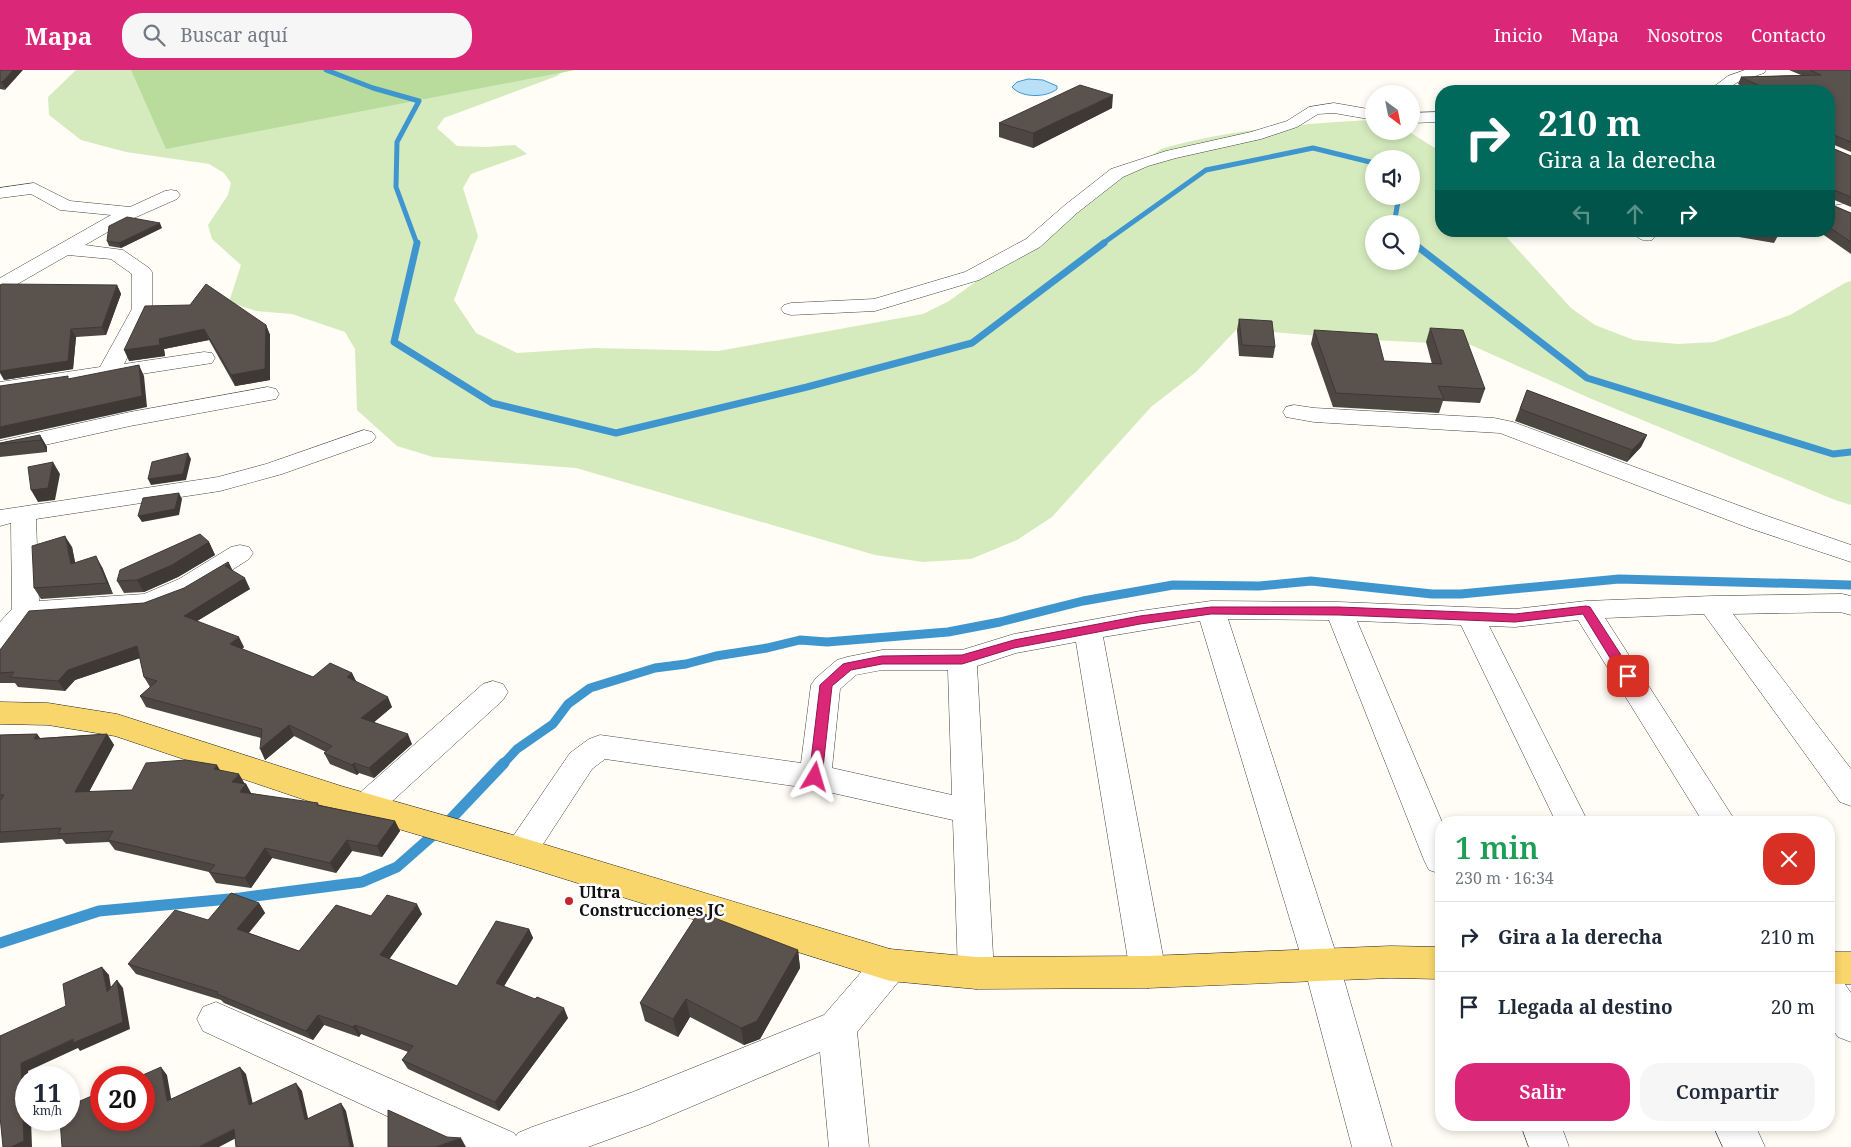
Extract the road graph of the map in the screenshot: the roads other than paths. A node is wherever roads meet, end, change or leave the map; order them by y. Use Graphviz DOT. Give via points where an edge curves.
graph roads {
  1 [pos="1759,70"];
  2 [pos="1724,85"];
  3 [pos="1365,113"];
  4 [pos="1435,117"];
  5 [pos="1420,118"];
  6 [pos="0,193"];
  7 [pos="171,195"];
  8 [pos="1851,198"];
  9 [pos="1835,200"];
  10 [pos="1835,208"];
  11 [pos="132,212"];
  12 [pos="1851,216"];
  13 [pos="66,248"];
  14 [pos="0,286"];
  15 [pos="790,309"];
  16 [pos="204,358"];
  17 [pos="108,373"];
  18 [pos="0,389"];
  19 [pos="268,394"];
  20 [pos="1294,412"];
  21 [pos="364,437"];
  22 [pos="0,448"];
  23 [pos="12,516"];
  24 [pos="240,553"];
  25 [pos="1851,554"];
  26 [pos="1712,605"];
  27 [pos="1848,607"];
  28 [pos="1211,610"];
  29 [pos="1586,610"];
  30 [pos="26,611"];
  31 [pos="1339,611"];
  32 [pos="1470,616"];
  33 [pos="1088,631"];
  34 [pos="0,639"];
  35 [pos="962,660"];
  36 [pos="493,692"];
  37 [pos="0,713"];
  38 [pos="815,777"];
  39 [pos="1851,793"];
  40 [pos="366,806"];
  41 [pos="968,811"];
  42 [pos="1569,816"];
  43 [pos="1716,816"];
  44 [pos="1435,845"];
  45 [pos="520,852"];
  46 [pos="1435,963"];
  47 [pos="890,965"];
  48 [pos="1322,966"];
  49 [pos="1835,968"];
  50 [pos="1851,968"];
  51 [pos="1148,972"];
  52 [pos="976,973"];
  53 [pos="1835,1001"];
  54 [pos="216,1019"];
  55 [pos="1851,1025"];
  56 [pos="837,1027"];
  57 [pos="1543,1131"];
  58 [pos="1736,1131"];
  59 [pos="500,1147"];
  60 [pos="532,1147"];
  61 [pos="849,1147"];
  62 [pos="1372,1147"];
  63 [pos="1549,1147"];
  64 [pos="1745,1147"];
  1 -- 2 [label="street"];
  3 -- 15 [label="street" via="1334,108 1314,110 1292,124 1255,136 1142,163 1118,173 1033,243 972,276 875,305"];
  4 -- 5 [label="street"];
  6 -- 11 [label="street" via="34,188 66,206"];
  7 -- 11 [label="street"];
  8 -- 9 [label="street"];
  10 -- 12 [label="street"];
  11 -- 13 [label="street"];
  13 -- 14 [label="street"];
  13 -- 17 [label="street" via="116,254 142,272 142,308"];
  16 -- 17 [label="street"];
  17 -- 18 [label="street"];
  19 -- 22 [label="street" via="130,419"];
  20 -- 25 [label="street" via="1505,427"];
  21 -- 23 [label="street" via="220,484"];
  23 -- 30 [label="street"];
  24 -- 30 [label="street" via="189,585 148,603"];
  26 -- 27 [label="street"];
  26 -- 29 [label="street"];
  26 -- 39 [label="street"];
  28 -- 31 [label="street"];
  28 -- 33 [label="street"];
  28 -- 48 [label="street"];
  29 -- 32 [label="street" via="1515,618"];
  29 -- 43 [label="street"];
  30 -- 34 [label="street"];
  31 -- 32 [label="street"];
  31 -- 44 [label="street"];
  32 -- 42 [label="street"];
  33 -- 35 [label="street" via="1014,644"];
  33 -- 51 [label="street"];
  35 -- 38 [label="street" via="882,660 847,667 834,677 826,685"];
  35 -- 41 [label="street"];
  36 -- 40 [label="street"];
  37 -- 40 [label="main road" via="48,714 117,725"];
  38 -- 41 [label="street"];
  38 -- 45 [label="street" via="600,747 581,762"];
  40 -- 45 [label="main road"];
  41 -- 52 [label="street"];
  45 -- 47 [label="main road"];
  46 -- 48 [label="main road"];
  47 -- 52 [label="main road"];
  47 -- 56 [label="street"];
  48 -- 51 [label="main road"];
  48 -- 62 [label="street"];
  49 -- 50 [label="main road"];
  51 -- 52 [label="main road"];
  53 -- 55 [label="street"];
  54 -- 59 [label="street"];
  56 -- 60 [label="street" via="634,1111"];
  56 -- 61 [label="street"];
  57 -- 63 [label="street"];
  58 -- 64 [label="street"];
}
